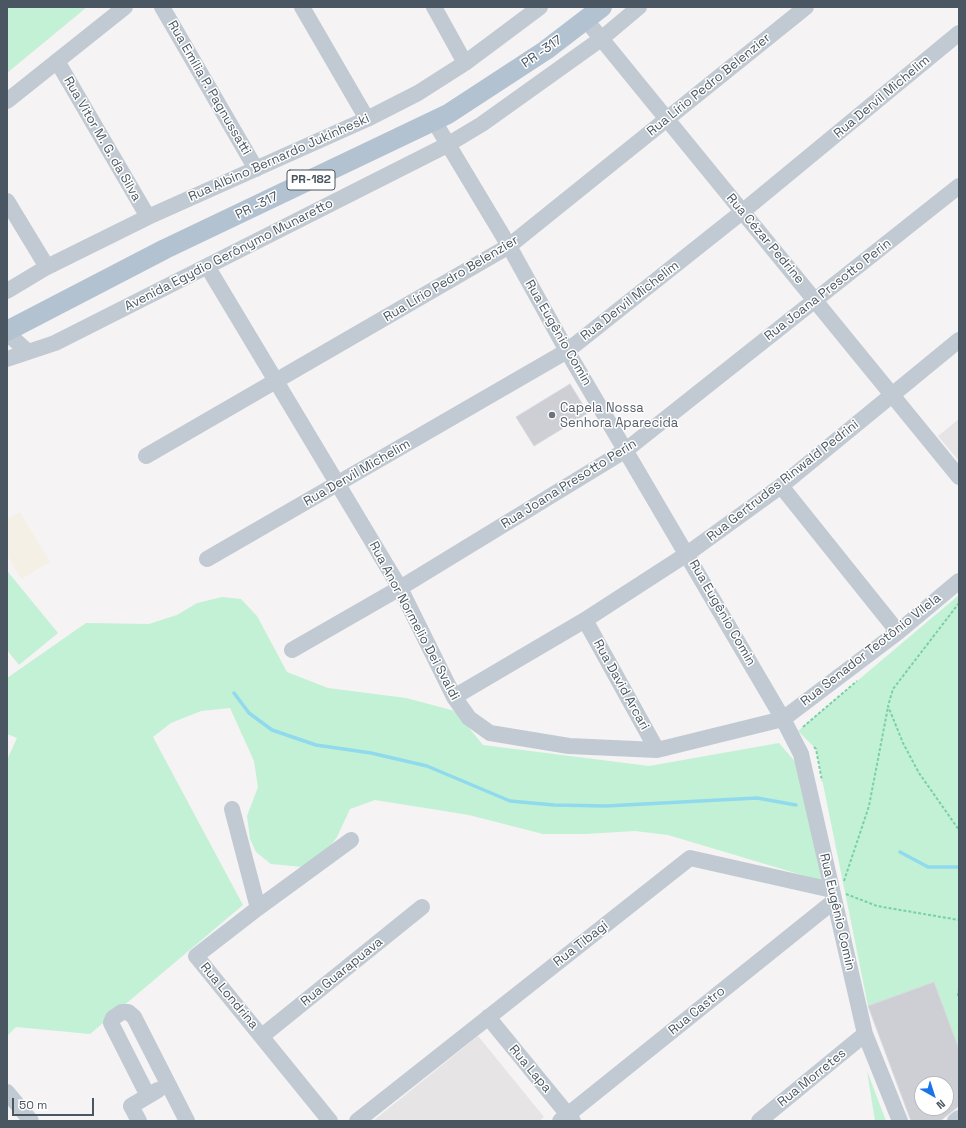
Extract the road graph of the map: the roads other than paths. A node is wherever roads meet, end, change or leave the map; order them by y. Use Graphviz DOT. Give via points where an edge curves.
graph roads {
  1 [pos="125,7"];
  2 [pos="162,7"];
  3 [pos="302,7"];
  4 [pos="434,7"];
  5 [pos="540,7"];
  6 [pos="602,7"];
  7 [pos="640,7"];
  8 [pos="806,7"];
  9 [pos="586,20"];
  10 [pos="959,33"];
  11 [pos="601,39"];
  12 [pos="57,61"];
  13 [pos="465,63"];
  14 [pos="7,101"];
  15 [pos="367,119"];
  16 [pos="667,119"];
  17 [pos="434,121"];
  18 [pos="447,145"];
  19 [pos="256,168"];
  20 [pos="959,186"];
  21 [pos="7,202"];
  22 [pos="742,212"];
  23 [pos="148,217"];
  24 [pos="509,246"];
  25 [pos="207,266"];
  26 [pos="47,267"];
  27 [pos="7,290"];
  28 [pos="815,300"];
  29 [pos="7,332"];
  30 [pos="959,340"];
  31 [pos="567,351"];
  32 [pos="28,352"];
  33 [pos="7,359"];
  34 [pos="276,382"];
  35 [pos="892,395"];
  36 [pos="626,450"];
  37 [pos="146,456"];
  38 [pos="959,477"];
  39 [pos="338,485"];
  40 [pos="781,486"];
  41 [pos="688,554"];
  42 [pos="207,559"];
  43 [pos="959,581"];
  44 [pos="400,588"];
  45 [pos="585,620"];
  46 [pos="898,632"];
  47 [pos="292,650"];
  48 [pos="454,697"];
  49 [pos="783,719"];
  50 [pos="657,750"];
  51 [pos="232,809"];
  52 [pos="351,840"];
  53 [pos="840,895"];
  54 [pos="422,907"];
  55 [pos="258,908"];
  56 [pos="488,1018"];
  57 [pos="865,1034"];
  58 [pos="262,1036"];
  59 [pos="168,1085"];
  60 [pos="7,1092"];
  61 [pos="148,1096"];
  62 [pos="959,1118"];
  63 [pos="567,1119"];
  64 [pos="31,1121"];
  65 [pos="139,1121"];
  66 [pos="186,1121"];
  67 [pos="330,1121"];
  68 [pos="357,1121"];
  69 [pos="759,1121"];
  70 [pos="900,1121"];
  71 [pos="955,1121"];
  1 -- 12 [label="street"];
  2 -- 19 [label="street, Rua Emília P. Pagnussatti"];
  3 -- 15 [label="street"];
  4 -- 13 [label="street"];
  5 -- 13 [label="street, Rua Albino Bernardo Jukinheski"];
  6 -- 9 [label="main road, PR -317 / PR-182"];
  7 -- 11 [label="street, Avenida Egydio Gerônymo Munaretto"];
  8 -- 16 [label="street, Rua Lírio Pedro Belenzier"];
  9 -- 11 [label="street, Rua Cézar Pedrine"];
  9 -- 17 [label="main road, PR -317 / PR-182" via="487,90"];
  10 -- 22 [label="street, Rua Dervil Michelim"];
  11 -- 16 [label="street, Rua Cézar Pedrine"];
  11 -- 18 [label="street, Avenida Egydio Gerônymo Munaretto" via="482,124"];
  12 -- 14 [label="street"];
  12 -- 23 [label="street, Rua Vitor M. G. da Silva"];
  13 -- 15 [label="street, Rua Albino Bernardo Jukinheski" via="418,93"];
  15 -- 19 [label="street, Rua Albino Bernardo Jukinheski"];
  16 -- 22 [label="street, Rua Cézar Pedrine"];
  16 -- 24 [label="street, Rua Lírio Pedro Belenzier"];
  17 -- 18 [label="street, Rua Eugênio Comin"];
  17 -- 29 [label="main road, PR -317 / PR-182" via="165,249"];
  18 -- 24 [label="street, Rua Eugênio Comin"];
  18 -- 25 [label="street, Avenida Egydio Gerônymo Munaretto"];
  19 -- 23 [label="street, Rua Albino Bernardo Jukinheski"];
  20 -- 28 [label="street, Rua Joana Presotto Perin"];
  21 -- 26 [label="street"];
  22 -- 28 [label="street, Rua Cézar Pedrine"];
  22 -- 31 [label="street, Rua Dervil Michelim"];
  23 -- 26 [label="street, Rua Albino Bernardo Jukinheski"];
  24 -- 31 [label="street, Rua Eugênio Comin"];
  24 -- 34 [label="street, Rua Lírio Pedro Belenzier"];
  25 -- 32 [label="street, Avenida Egydio Gerônymo Munaretto" via="56,343"];
  25 -- 34 [label="street, Rua Anor Normelio Dei Svaldi"];
  26 -- 27 [label="street, Rua Albino Bernardo Jukinheski"];
  28 -- 35 [label="street, Rua Cézar Pedrine"];
  28 -- 36 [label="street, Rua Joana Presotto Perin"];
  29 -- 32 [label="street"];
  30 -- 35 [label="street, Rua Gertrudes Rinwald Pedrini"];
  31 -- 36 [label="street, Rua Eugênio Comin"];
  31 -- 39 [label="street, Rua Dervil Michelim"];
  32 -- 33 [label="street, Avenida Egydio Gerônymo Munaretto"];
  34 -- 37 [label="street, Rua Lírio Pedro Belenzier"];
  34 -- 39 [label="street, Rua Anor Normelio Dei Svaldi"];
  35 -- 38 [label="street, Rua Cézar Pedrine"];
  35 -- 40 [label="street, Rua Gertrudes Rinwald Pedrini"];
  36 -- 41 [label="street, Rua Eugênio Comin"];
  36 -- 44 [label="street, Rua Joana Presotto Perin"];
  39 -- 42 [label="street, Rua Dervil Michelim"];
  39 -- 44 [label="street, Rua Anor Normelio Dei Svaldi"];
  40 -- 41 [label="street, Rua Gertrudes Rinwald Pedrini"];
  40 -- 46 [label="street"];
  41 -- 45 [label="street, Rua Gertrudes Rinwald Pedrini"];
  41 -- 49 [label="street, Rua Eugênio Comin"];
  43 -- 46 [label="street, Rua Senador Teotônio Vilela"];
  44 -- 47 [label="street, Rua Joana Presotto Perin"];
  44 -- 48 [label="street, Rua Anor Normelio Dei Svaldi"];
  45 -- 48 [label="street, Rua Gertrudes Rinwald Pedrini"];
  45 -- 50 [label="street, Rua David Arcari"];
  46 -- 49 [label="street, Rua Senador Teotônio Vilela"];
  48 -- 50 [label="street, Rua Anor Normelio Dei Svaldi" via="469,718 490,733 570,746"];
  49 -- 50 [label="street, Rua Anor Normelio Dei Svaldi"];
  49 -- 53 [label="street, Rua Eugênio Comin" via="801,754"];
  51 -- 55 [label="street"];
  52 -- 55 [label="street"];
  53 -- 56 [label="street, Rua Tibagi" via="690,858"];
  53 -- 57 [label="street, Rua Eugênio Comin"];
  53 -- 63 [label="street, Rua Castro"];
  54 -- 58 [label="street, Rua Guarapuava"];
  55 -- 58 [label="street, Rua Londrina" via="196,956"];
  56 -- 63 [label="street, Rua Lapa"];
  56 -- 68 [label="street, Rua Tibagi"];
  57 -- 69 [label="street, Rua Morretes"];
  57 -- 70 [label="street, Rua Eugênio Comin"];
  58 -- 67 [label="street, Rua Londrina"];
  59 -- 61 [label="street"];
  59 -- 61 [label="street" via="134,1017 128,1012 122,1012 113,1018 111,1023"];
  59 -- 66 [label="street"];
  60 -- 64 [label="street"];
  61 -- 65 [label="street" via="131,1106"];
  62 -- 71 [label="street"];
}
